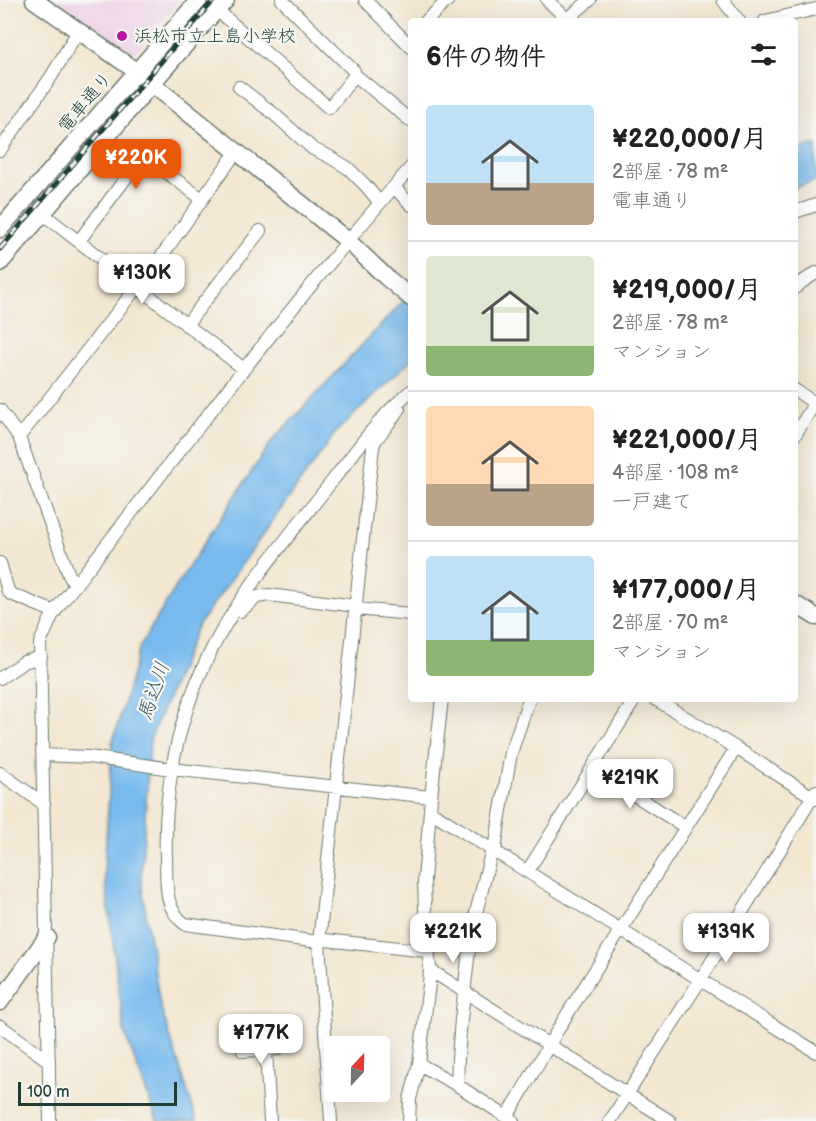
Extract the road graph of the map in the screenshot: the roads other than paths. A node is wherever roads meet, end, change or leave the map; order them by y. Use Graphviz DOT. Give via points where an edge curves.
graph roads {
  1 [pos="34,0"];
  2 [pos="199,0"];
  3 [pos="282,0"];
  4 [pos="364,0"];
  5 [pos="448,0"];
  6 [pos="547,0"];
  7 [pos="590,0"];
  8 [pos="723,0"];
  9 [pos="222,5"];
  10 [pos="816,9"];
  11 [pos="429,18"];
  12 [pos="564,18"];
  13 [pos="568,18"];
  14 [pos="737,18"];
  15 [pos="778,18"];
  16 [pos="78,31"];
  17 [pos="408,40"];
  18 [pos="136,71"];
  19 [pos="355,75"];
  20 [pos="152,84"];
  21 [pos="238,87"];
  22 [pos="408,119"];
  23 [pos="0,150"];
  24 [pos="237,151"];
  25 [pos="408,171"];
  26 [pos="394,187"];
  27 [pos="202,199"];
  28 [pos="408,202"];
  29 [pos="380,203"];
  30 [pos="816,205"];
  31 [pos="798,211"];
  32 [pos="44,214"];
  33 [pos="0,229"];
  34 [pos="260,231"];
  35 [pos="79,241"];
  36 [pos="348,241"];
  37 [pos="0,263"];
  38 [pos="816,273"];
  39 [pos="798,285"];
  40 [pos="136,287"];
  41 [pos="408,295"];
  42 [pos="186,325"];
  43 [pos="244,369"];
  44 [pos="408,392"];
  45 [pos="798,392"];
  46 [pos="408,402"];
  47 [pos="816,403"];
  48 [pos="0,410"];
  49 [pos="798,430"];
  50 [pos="20,437"];
  51 [pos="0,563"];
  52 [pos="75,586"];
  53 [pos="4,592"];
  54 [pos="798,606"];
  55 [pos="356,607"];
  56 [pos="55,612"];
  57 [pos="408,614"];
  58 [pos="231,616"];
  59 [pos="816,617"];
  60 [pos="41,657"];
  61 [pos="0,678"];
  62 [pos="442,702"];
  63 [pos="528,702"];
  64 [pos="633,702"];
  65 [pos="660,702"];
  66 [pos="736,748"];
  67 [pos="44,755"];
  68 [pos="592,768"];
  69 [pos="169,769"];
  70 [pos="0,773"];
  71 [pos="335,788"];
  72 [pos="815,795"];
  73 [pos="431,797"];
  74 [pos="44,804"];
  75 [pos="430,811"];
  76 [pos="685,827"];
  77 [pos="493,850"];
  78 [pos="527,872"];
  79 [pos="621,930"];
  80 [pos="47,938"];
  81 [pos="319,942"];
  82 [pos="427,951"];
  83 [pos="430,969"];
  84 [pos="701,979"];
  85 [pos="465,992"];
  86 [pos="0,1002"];
  87 [pos="0,1026"];
  88 [pos="549,1045"];
  89 [pos="243,1051"];
  90 [pos="816,1052"];
  91 [pos="49,1061"];
  92 [pos="419,1064"];
  93 [pos="457,1085"];
  94 [pos="627,1095"];
  95 [pos="510,1119"];
  96 [pos="50,1121"];
  97 [pos="270,1121"];
  98 [pos="331,1121"];
  99 [pos="409,1121"];
  100 [pos="610,1121"];
  101 [pos="670,1121"];
  1 -- 16 [label="street"];
  2 -- 18 [label="street, 電車通り"];
  3 -- 19 [label="street"];
  4 -- 17 [label="street"];
  5 -- 11 [label="street"];
  6 -- 12 [label="street"];
  7 -- 13 [label="street"];
  8 -- 14 [label="street"];
  9 -- 19 [label="street" via="329,108"];
  9 -- 20 [label="street"];
  10 -- 15 [label="street"];
  16 -- 18 [label="street"];
  16 -- 23 [label="street"];
  18 -- 20 [label="street"];
  18 -- 33 [label="street, 電車通り"];
  19 -- 22 [label="street"];
  20 -- 24 [label="street"];
  20 -- 32 [label="street"];
  21 -- 29 [label="street" via="313,149 348,168"];
  24 -- 27 [label="street"];
  24 -- 36 [label="street"];
  25 -- 26 [label="street"];
  26 -- 28 [label="street"];
  26 -- 29 [label="street"];
  27 -- 35 [label="street" via="143,155"];
  27 -- 40 [label="street"];
  29 -- 36 [label="street"];
  30 -- 31 [label="street"];
  32 -- 35 [label="street"];
  32 -- 37 [label="street"];
  34 -- 42 [label="street"];
  35 -- 40 [label="street"];
  36 -- 41 [label="street"];
  36 -- 43 [label="street"];
  38 -- 39 [label="street"];
  40 -- 42 [label="street"];
  40 -- 50 [label="street"];
  42 -- 43 [label="street"];
  43 -- 52 [label="street"];
  44 -- 58 [label="street" via="278,550"];
  45 -- 47 [label="street"];
  46 -- 55 [label="street" via="373,447"];
  47 -- 49 [label="street"];
  48 -- 50 [label="street"];
  50 -- 52 [label="street"];
  51 -- 53 [label="street"];
  52 -- 56 [label="street"];
  53 -- 56 [label="street"];
  54 -- 59 [label="street"];
  55 -- 57 [label="street"];
  55 -- 58 [label="street" via="262,596"];
  55 -- 71 [label="street"];
  56 -- 60 [label="street" via="40,643"];
  58 -- 69 [label="street" via="196,683"];
  60 -- 61 [label="street" via="24,662"];
  60 -- 67 [label="street"];
  62 -- 73 [label="street"];
  63 -- 77 [label="street" via="511,753"];
  64 -- 68 [label="street"];
  65 -- 66 [label="street"];
  66 -- 72 [label="street"];
  66 -- 76 [label="street"];
  67 -- 69 [label="street" via="89,757"];
  67 -- 74 [label="street"];
  68 -- 76 [label="street"];
  68 -- 78 [label="street"];
  69 -- 71 [label="street"];
  69 -- 81 [label="street" via="165,834 168,895 175,917 189,926"];
  70 -- 74 [label="street"];
  71 -- 73 [label="street"];
  71 -- 81 [label="street"];
  72 -- 84 [label="street"];
  73 -- 75 [label="street"];
  74 -- 80 [label="street"];
  75 -- 77 [label="street"];
  75 -- 82 [label="street" via="424,880"];
  76 -- 79 [label="street"];
  77 -- 78 [label="street"];
  77 -- 85 [label="street" via="471,933"];
  78 -- 79 [label="street"];
  79 -- 84 [label="street"];
  79 -- 88 [label="street"];
  80 -- 86 [label="street"];
  80 -- 91 [label="street"];
  81 -- 82 [label="street"];
  81 -- 98 [label="street"];
  82 -- 83 [label="street"];
  83 -- 85 [label="street"];
  83 -- 92 [label="street"];
  84 -- 90 [label="street"];
  84 -- 94 [label="street"];
  85 -- 88 [label="street"];
  85 -- 93 [label="street"];
  87 -- 91 [label="street"];
  88 -- 94 [label="street"];
  88 -- 95 [label="street"];
  89 -- 97 [label="street" via="271,1049"];
  91 -- 96 [label="street"];
  92 -- 93 [label="street"];
  92 -- 99 [label="street"];
  93 -- 95 [label="street"];
  94 -- 100 [label="street"];
  94 -- 101 [label="street"];
}
